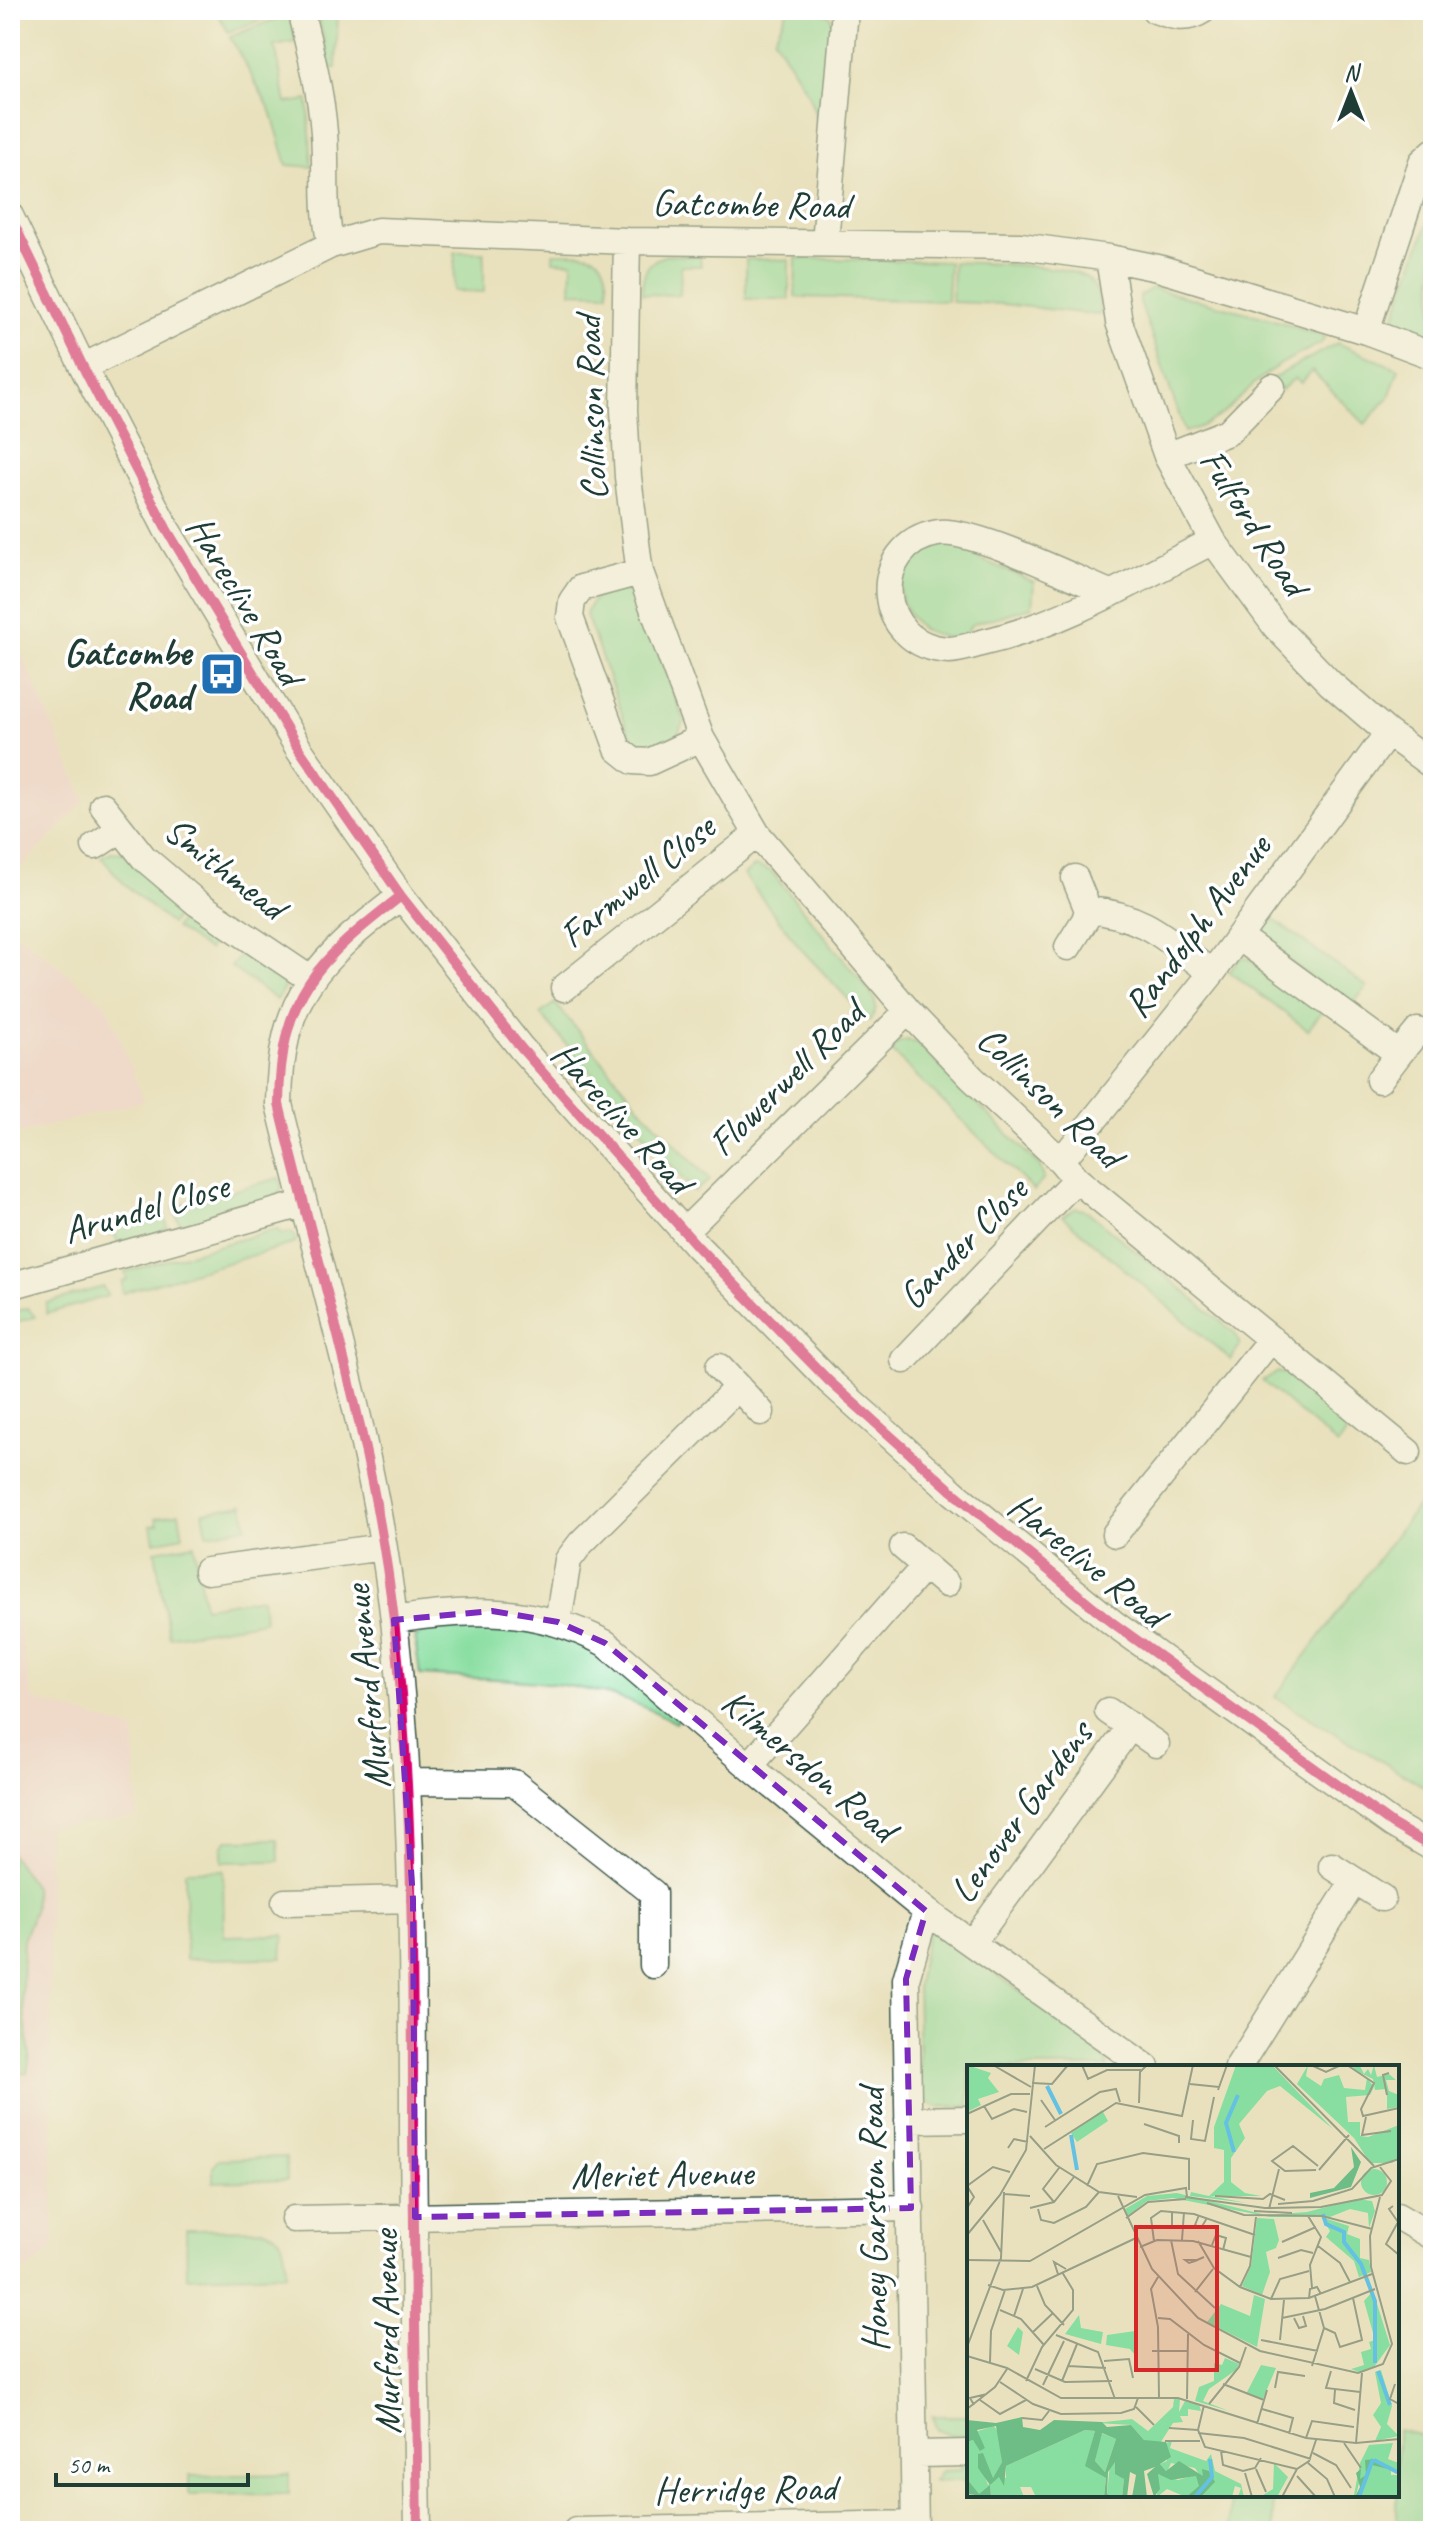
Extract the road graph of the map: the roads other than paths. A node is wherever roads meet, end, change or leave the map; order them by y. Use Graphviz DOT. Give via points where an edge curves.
graph roads {
  1 [pos="300,10"];
  2 [pos="845,10"];
  3 [pos="1155,10"];
  4 [pos="1203,10"];
  5 [pos="1433,152"];
  6 [pos="10,216"];
  7 [pos="627,241"];
  8 [pos="825,242"];
  9 [pos="331,245"];
  10 [pos="1109,258"];
  11 [pos="1366,331"];
  12 [pos="1433,356"];
  13 [pos="83,367"];
  14 [pos="1272,387"];
  15 [pos="1167,456"];
  16 [pos="1213,541"];
  17 [pos="640,572"];
  18 [pos="1110,593"];
  19 [pos="1388,733"];
  20 [pos="701,738"];
  21 [pos="1433,766"];
  22 [pos="103,806"];
  23 [pos="121,829"];
  24 [pos="757,834"];
  25 [pos="95,846"];
  26 [pos="1075,878"];
  27 [pos="401,896"];
  28 [pos="1088,910"];
  29 [pos="1239,937"];
  30 [pos="1068,947"];
  31 [pos="1212,973"];
  32 [pos="310,979"];
  33 [pos="564,988"];
  34 [pos="908,1011"];
  35 [pos="1418,1031"];
  36 [pos="1399,1054"];
  37 [pos="1379,1080"];
  38 [pos="1068,1170"];
  39 [pos="302,1204"];
  40 [pos="684,1232"];
  41 [pos="10,1286"];
  42 [pos="1271,1339"];
  43 [pos="904,1360"];
  44 [pos="719,1367"];
  45 [pos="738,1387"];
  46 [pos="761,1412"];
  47 [pos="1408,1452"];
  48 [pos="1115,1534"];
  49 [pos="383,1547"];
  50 [pos="903,1547"];
  51 [pos="925,1566"];
  52 [pos="207,1571"];
  53 [pos="946,1584"];
  54 [pos="394,1620"];
  55 [pos="558,1622"];
  56 [pos="1108,1711"];
  57 [pos="1131,1726"];
  58 [pos="1156,1744"];
  59 [pos="749,1766"];
  60 [pos="408,1782"];
  61 [pos="1433,1848"];
  62 [pos="1332,1866"];
  63 [pos="1354,1881"];
  64 [pos="1382,1898"];
  65 [pos="413,1899"];
  66 [pos="285,1902"];
  67 [pos="926,1911"];
  68 [pos="972,1943"];
  69 [pos="653,1965"];
  70 [pos="1136,2064"];
  71 [pos="1239,2065"];
  72 [pos="967,2119"];
  73 [pos="908,2120"];
  74 [pos="911,2208"];
  75 [pos="415,2217"];
  76 [pos="1399,2217"];
  77 [pos="294,2219"];
  78 [pos="1433,2237"];
  79 [pos="967,2453"];
  80 [pos="916,2454"];
  81 [pos="915,2527"];
  82 [pos="662,2530"];
  83 [pos="418,2531"];
  84 [pos="576,2531"];
  1 -- 9 [label="street" via="324,133 324,200"];
  2 -- 8 [label="street"];
  3 -- 4 [label="street" via="1189,18"];
  5 -- 11 [label="street" via="1422,162"];
  6 -- 13 [label="street, Hareclive Road"];
  7 -- 8 [label="street, Gatcombe Road"];
  7 -- 9 [label="street, Gatcombe Road" via="378,231"];
  7 -- 17 [label="street, Collinson Road" via="624,410"];
  8 -- 10 [label="street, Gatcombe Road" via="1021,246"];
  9 -- 13 [label="street, Gatcombe Road"];
  10 -- 11 [label="street, Gatcombe Road"];
  10 -- 15 [label="street, Fulford Road" via="1119,322"];
  11 -- 12 [label="street, Gatcombe Road"];
  13 -- 27 [label="street, Hareclive Road" via="167,530 299,749"];
  14 -- 15 [label="street" via="1228,432"];
  15 -- 16 [label="street, Fulford Road"];
  16 -- 18 [label="street"];
  16 -- 19 [label="street, Fulford Road" via="1276,627"];
  17 -- 20 [label="street, Collinson Road"];
  17 -- 20 [label="street" via="581,588 570,617 618,749 633,761 649,762"];
  18 -- 18 [label="street" via="1062,617 952,650 926,646 904,631 891,611 887,586 910,544 937,533 966,535"];
  19 -- 21 [label="street, Fulford Road"];
  19 -- 29 [label="street, Randolph Avenue"];
  20 -- 24 [label="street, Collinson Road"];
  22 -- 23 [label="street, Smithmead"];
  23 -- 25 [label="street"];
  23 -- 32 [label="street, Smithmead" via="144,858 197,903"];
  24 -- 33 [label="street, Farmwell Close"];
  24 -- 34 [label="street, Collinson Road"];
  26 -- 28 [label="street"];
  27 -- 32 [label="street, Murford Avenue"];
  27 -- 40 [label="street, Hareclive Road" via="521,1048"];
  28 -- 30 [label="street"];
  28 -- 31 [label="street" via="1145,923"];
  29 -- 31 [label="street, Randolph Avenue"];
  29 -- 36 [label="street"];
  31 -- 38 [label="street, Randolph Avenue"];
  32 -- 39 [label="street, Murford Avenue" via="284,1037 279,1068 279,1104"];
  34 -- 38 [label="street, Collinson Road"];
  34 -- 40 [label="street, Flowerwell Road"];
  35 -- 36 [label="street"];
  36 -- 37 [label="street"];
  38 -- 42 [label="street, Collinson Road"];
  38 -- 43 [label="street, Gander Close"];
  39 -- 41 [label="street, Arundel Close"];
  39 -- 49 [label="street, Murford Avenue" via="350,1379"];
  40 -- 61 [label="street, Hareclive Road" via="829,1381 953,1492 1088,1603 1392,1824"];
  42 -- 47 [label="street, Collinson Road"];
  42 -- 48 [label="street"];
  44 -- 45 [label="street"];
  45 -- 46 [label="street"];
  45 -- 55 [label="street" via="581,1543 568,1560"];
  49 -- 52 [label="street"];
  49 -- 54 [label="street, Murford Avenue"];
  50 -- 51 [label="street"];
  51 -- 53 [label="street"];
  51 -- 59 [label="street"];
  54 -- 55 [label="street, Kilmersdon Road" via="467,1610"];
  54 -- 60 [label="street, Murford Avenue"];
  55 -- 59 [label="street, Kilmersdon Road" via="605,1643"];
  56 -- 57 [label="street, Lenover Gardens"];
  57 -- 58 [label="street, Lenover Gardens"];
  57 -- 68 [label="street, Lenover Gardens"];
  59 -- 67 [label="street, Kilmersdon Road"];
  60 -- 65 [label="street, Murford Avenue"];
  60 -- 69 [label="street" via="514,1783 653,1893"];
  62 -- 63 [label="street"];
  63 -- 64 [label="street"];
  63 -- 71 [label="street"];
  65 -- 66 [label="street"];
  65 -- 75 [label="street, Murford Avenue"];
  67 -- 68 [label="street, Kilmersdon Road"];
  67 -- 73 [label="street, Honey Garston Road" via="906,1979"];
  68 -- 70 [label="street, Kilmersdon Road"];
  72 -- 73 [label="street"];
  73 -- 74 [label="street, Honey Garston Road"];
  74 -- 75 [label="street, Meriet Avenue"];
  74 -- 80 [label="street, Honey Garston Road"];
  75 -- 77 [label="street, Meriet Avenue"];
  75 -- 83 [label="street, Murford Avenue"];
  76 -- 78 [label="street"];
  79 -- 80 [label="street"];
  80 -- 81 [label="street, Honey Garston Road"];
  81 -- 82 [label="street, Herridge Road"];
  82 -- 84 [label="street, Herridge Road"];
}
